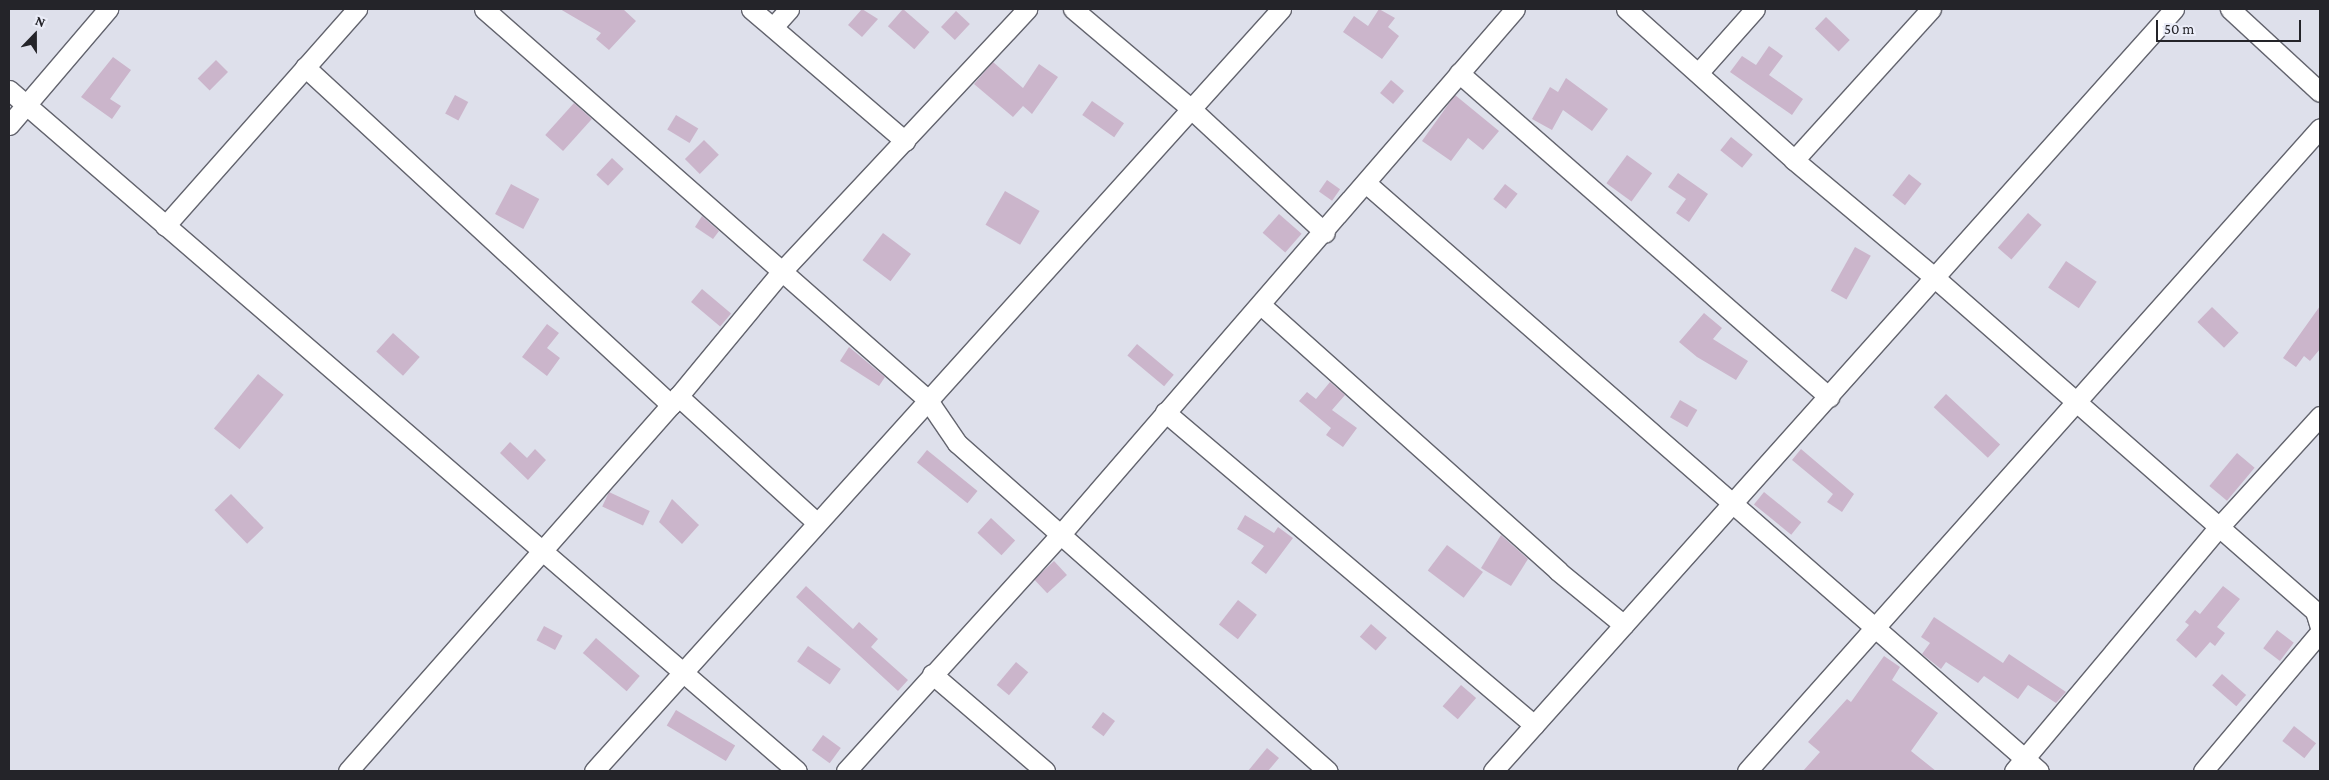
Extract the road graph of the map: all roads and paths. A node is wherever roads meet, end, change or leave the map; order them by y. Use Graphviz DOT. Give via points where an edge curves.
graph roads {
  1 [pos="108,9"];
  2 [pos="357,9"];
  3 [pos="484,9"];
  4 [pos="752,9"];
  5 [pos="789,9"];
  6 [pos="1027,9"];
  7 [pos="1072,9"];
  8 [pos="1281,9"];
  9 [pos="1515,9"];
  10 [pos="1626,9"];
  11 [pos="1755,9"];
  12 [pos="1932,9"];
  13 [pos="2174,9"];
  14 [pos="2230,9"];
  15 [pos="772,27"];
  16 [pos="305,67"];
  17 [pos="1698,72"];
  18 [pos="1459,73"];
  19 [pos="9,90"];
  20 [pos="2320,92"];
  21 [pos="26,105"];
  22 [pos="1189,107"];
  23 [pos="9,125"];
  24 [pos="2320,128"];
  25 [pos="905,141"];
  26 [pos="1794,160"];
  27 [pos="1366,184"];
  28 [pos="165,226"];
  29 [pos="1325,233"];
  30 [pos="782,272"];
  31 [pos="1935,278"];
  32 [pos="1261,305"];
  33 [pos="1829,397"];
  34 [pos="927,399"];
  35 [pos="674,401"];
  36 [pos="2078,402"];
  37 [pos="1165,412"];
  38 [pos="2320,416"];
  39 [pos="1734,503"];
  40 [pos="816,522"];
  41 [pos="2219,527"];
  42 [pos="1060,535"];
  43 [pos="540,553"];
  44 [pos="1624,624"];
  45 [pos="2320,627"];
  46 [pos="1874,630"];
  47 [pos="2320,632"];
  48 [pos="681,670"];
  49 [pos="932,674"];
  50 [pos="1534,725"];
  51 [pos="2026,767"];
  52 [pos="348,771"];
  53 [pos="594,771"];
  54 [pos="797,771"];
  55 [pos="846,771"];
  56 [pos="1045,771"];
  57 [pos="1328,771"];
  58 [pos="1493,771"];
  59 [pos="1747,771"];
  60 [pos="2203,771"];
  1 -- 21 [label="street"];
  2 -- 16 [label="street"];
  3 -- 30 [label="street"];
  4 -- 15 [label="street"];
  5 -- 15 [label="street"];
  6 -- 25 [label="street"];
  7 -- 22 [label="street"];
  8 -- 22 [label="street"];
  9 -- 18 [label="street"];
  10 -- 17 [label="street"];
  11 -- 17 [label="street"];
  12 -- 26 [label="street"];
  13 -- 31 [label="street"];
  14 -- 20 [label="street"];
  15 -- 25 [label="street"];
  16 -- 28 [label="street"];
  16 -- 35 [label="street"];
  17 -- 26 [label="street"];
  18 -- 27 [label="street"];
  18 -- 33 [label="street"];
  19 -- 21 [label="street"];
  21 -- 23 [label="street"];
  21 -- 28 [label="street"];
  22 -- 29 [label="street"];
  22 -- 34 [label="street"];
  24 -- 36 [label="street"];
  25 -- 30 [label="street"];
  26 -- 31 [label="street"];
  27 -- 29 [label="street"];
  27 -- 39 [label="street"];
  28 -- 43 [label="street"];
  29 -- 32 [label="street"];
  30 -- 34 [label="street"];
  30 -- 35 [label="street"];
  31 -- 33 [label="street"];
  31 -- 36 [label="street"];
  32 -- 37 [label="street"];
  32 -- 44 [label="street" via="1558,571"];
  33 -- 39 [label="street"];
  34 -- 40 [label="street"];
  34 -- 42 [label="street" via="957,443"];
  35 -- 40 [label="street"];
  35 -- 43 [label="street"];
  36 -- 41 [label="street"];
  36 -- 46 [label="street"];
  37 -- 42 [label="street"];
  37 -- 50 [label="street"];
  38 -- 41 [label="street"];
  39 -- 44 [label="street"];
  39 -- 46 [label="street"];
  40 -- 48 [label="street"];
  41 -- 45 [label="street" via="2315,611"];
  41 -- 51 [label="street"];
  42 -- 49 [label="street"];
  42 -- 57 [label="street"];
  43 -- 48 [label="street"];
  43 -- 52 [label="street"];
  44 -- 50 [label="street"];
  46 -- 51 [label="street"];
  46 -- 59 [label="street"];
  47 -- 60 [label="street"];
  48 -- 53 [label="street"];
  48 -- 54 [label="street"];
  49 -- 55 [label="street"];
  49 -- 56 [label="street"];
  50 -- 58 [label="street"];
}
